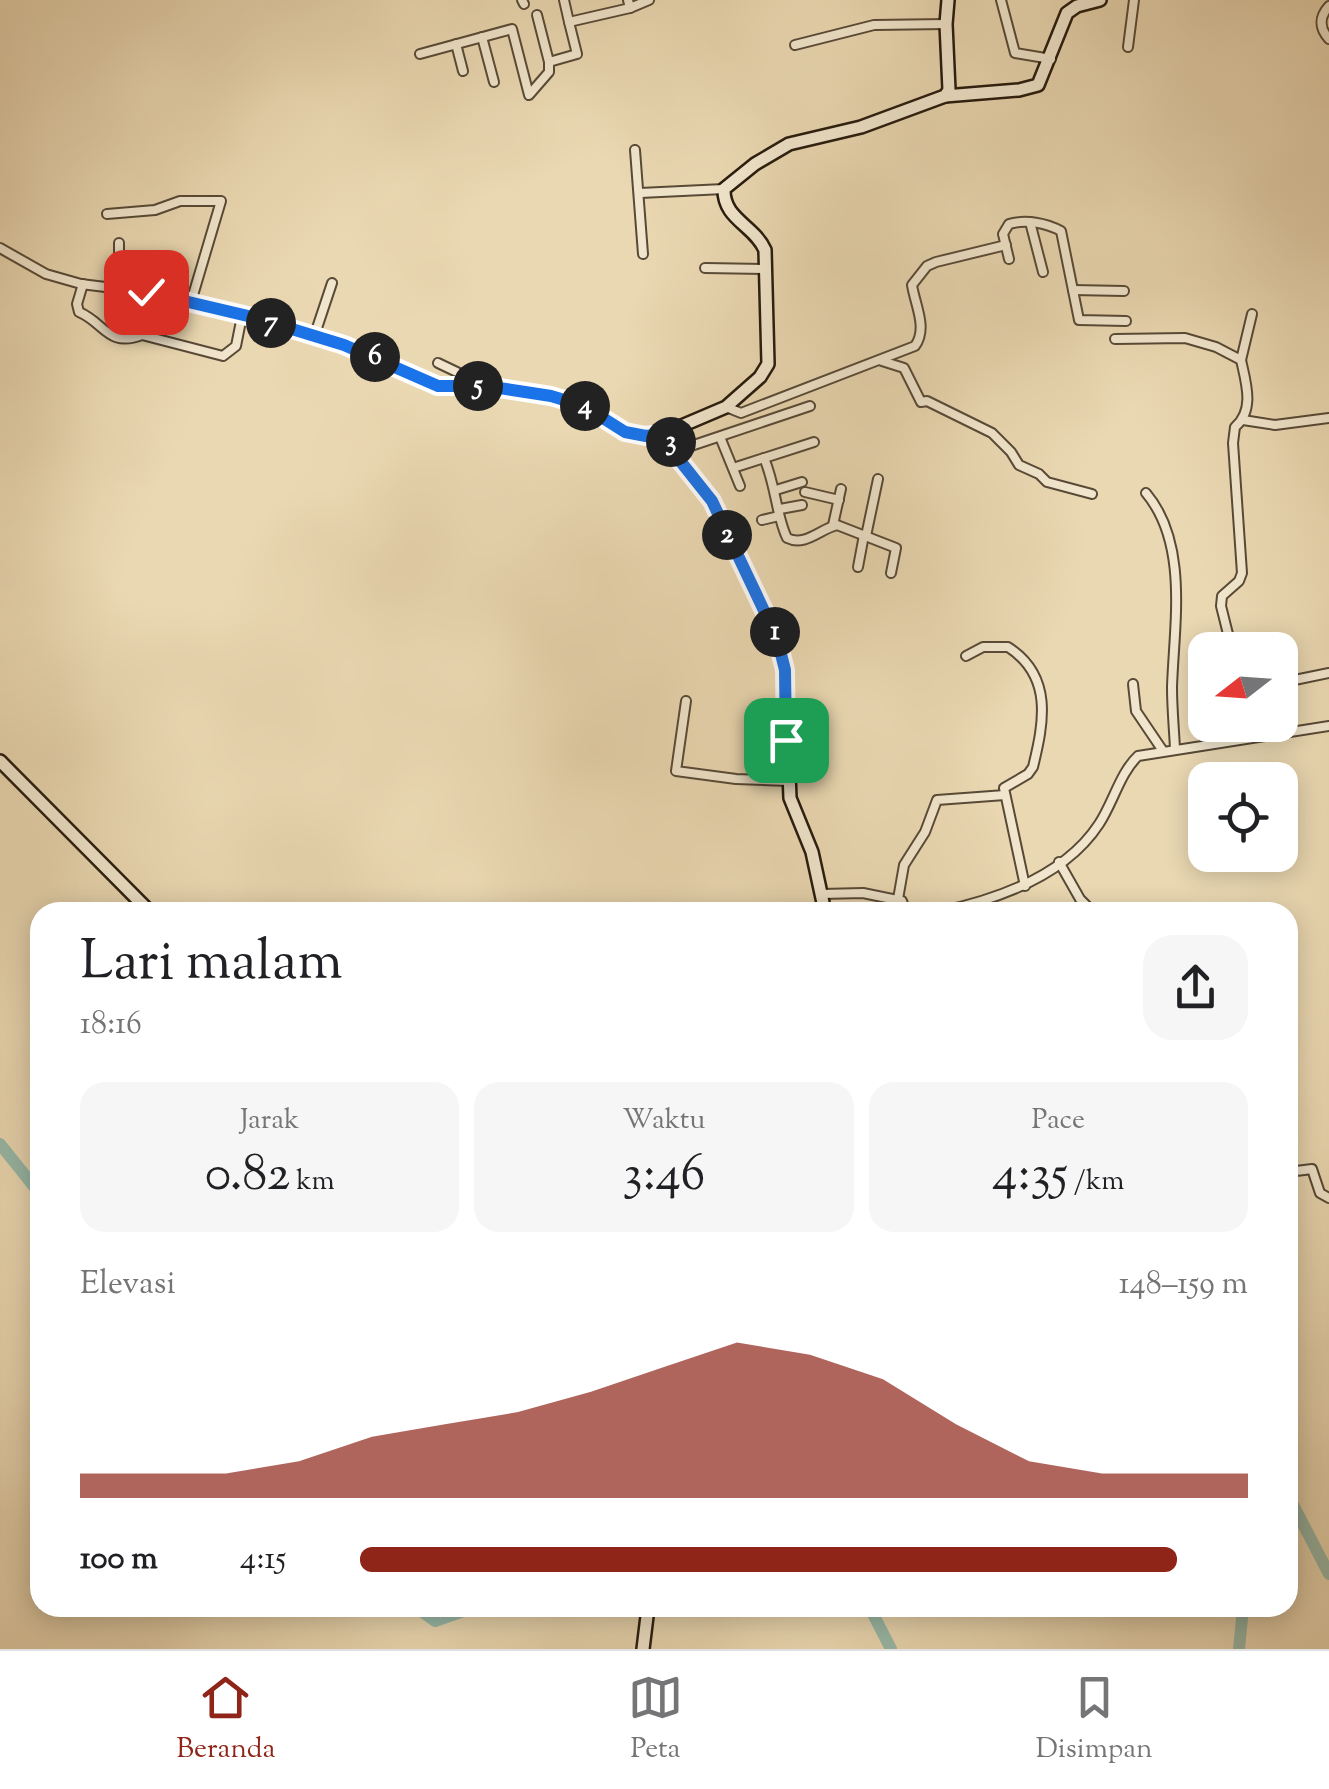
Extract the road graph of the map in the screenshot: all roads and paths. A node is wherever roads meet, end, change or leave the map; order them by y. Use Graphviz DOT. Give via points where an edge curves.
graph roads {
  1 [pos="564,0"];
  2 [pos="649,0"];
  3 [pos="948,0"];
  4 [pos="1000,0"];
  5 [pos="1100,0"];
  6 [pos="1134,0"];
  7 [pos="1074,3"];
  8 [pos="629,4"];
  9 [pos="1329,6"];
  10 [pos="537,14"];
  11 [pos="570,22"];
  12 [pos="946,24"];
  13 [pos="482,37"];
  14 [pos="1329,38"];
  15 [pos="456,44"];
  16 [pos="795,45"];
  17 [pos="1128,48"];
  18 [pos="420,54"];
  19 [pos="1051,59"];
  20 [pos="549,62"];
  21 [pos="463,72"];
  22 [pos="494,82"];
  23 [pos="945,96"];
  24 [pos="635,150"];
  25 [pos="724,189"];
  26 [pos="640,193"];
  27 [pos="108,214"];
  28 [pos="1030,222"];
  29 [pos="118,244"];
  30 [pos="1006,245"];
  31 [pos="0,248"];
  32 [pos="643,254"];
  33 [pos="1009,259"];
  34 [pos="705,268"];
  35 [pos="766,269"];
  36 [pos="1043,272"];
  37 [pos="332,283"];
  38 [pos="83,284"];
  39 [pos="118,288"];
  40 [pos="1073,290"];
  41 [pos="1124,291"];
  42 [pos="191,302"];
  43 [pos="1252,314"];
  44 [pos="242,316"];
  45 [pos="1126,321"];
  46 [pos="314,338"];
  47 [pos="1115,339"];
  48 [pos="1241,360"];
  49 [pos="882,361"];
  50 [pos="438,363"];
  51 [pos="486,386"];
  52 [pos="810,406"];
  53 [pos="726,408"];
  54 [pos="1329,418"];
  55 [pos="1243,420"];
  56 [pos="674,432"];
  57 [pos="720,437"];
  58 [pos="814,442"];
  59 [pos="673,452"];
  60 [pos="764,458"];
  61 [pos="732,468"];
  62 [pos="878,479"];
  63 [pos="740,486"];
  64 [pos="841,489"];
  65 [pos="776,490"];
  66 [pos="1146,493"];
  67 [pos="1092,494"];
  68 [pos="839,500"];
  69 [pos="802,505"];
  70 [pos="780,512"];
  71 [pos="762,520"];
  72 [pos="834,525"];
  73 [pos="865,536"];
  74 [pos="858,567"];
  75 [pos="891,573"];
  76 [pos="1228,632"];
  77 [pos="966,656"];
  78 [pos="1329,673"];
  79 [pos="1298,679"];
  80 [pos="1133,684"];
  81 [pos="686,701"];
  82 [pos="1329,726"];
  83 [pos="1298,731"];
  84 [pos="1226,742"];
  85 [pos="1175,749"];
  86 [pos="1163,751"];
  87 [pos="0,762"];
  88 [pos="788,781"];
  89 [pos="1006,795"];
  90 [pos="1059,862"];
  91 [pos="1025,886"];
  92 [pos="822,894"];
  93 [pos="898,899"];
  94 [pos="140,902"];
  95 [pos="823,902"];
  96 [pos="900,902"];
  97 [pos="980,902"];
  98 [pos="1083,902"];
  99 [pos="1298,1171"];
  100 [pos="1329,1198"];
  101 [pos="647,1617"];
  102 [pos="642,1649"];
  1 -- 11 [label="street"];
  2 -- 8 [label="street"];
  3 -- 12 [label="street"];
  4 -- 19 [label="street" via="1016,52"];
  5 -- 7 [label="street"];
  6 -- 17 [label="street"];
  7 -- 19 [label="street"];
  8 -- 11 [label="street"];
  9 -- 14 [label="street" via="1321,27"];
  10 -- 20 [label="street"];
  11 -- 20 [label="street" via="577,54"];
  12 -- 16 [label="street" via="874,26"];
  12 -- 23 [label="street"];
  13 -- 15 [label="street"];
  13 -- 20 [label="street" via="512,28 528,95 549,72"];
  13 -- 22 [label="street"];
  15 -- 18 [label="street"];
  15 -- 21 [label="street"];
  19 -- 23 [label="street" via="1042,80 1030,88"];
  23 -- 25 [label="street" via="789,144"];
  24 -- 26 [label="street"];
  25 -- 26 [label="street"];
  25 -- 35 [label="street" via="728,210 763,244"];
  26 -- 32 [label="street"];
  27 -- 42 [label="street" via="221,201"];
  28 -- 30 [label="street" via="1008,224"];
  28 -- 36 [label="street"];
  28 -- 40 [label="street" via="1061,232"];
  29 -- 39 [label="street"];
  30 -- 33 [label="street"];
  30 -- 49 [label="street" via="927,266 912,284 920,340"];
  31 -- 38 [label="street" via="46,274"];
  34 -- 35 [label="street"];
  35 -- 53 [label="street" via="768,364"];
  37 -- 46 [label="street"];
  38 -- 39 [label="street"];
  38 -- 44 [label="street" via="79,312 104,333 129,340 142,335 223,356 236,346"];
  39 -- 42 [label="street"];
  40 -- 41 [label="street"];
  40 -- 45 [label="street" via="1079,320"];
  42 -- 44 [label="street"];
  43 -- 48 [label="street"];
  44 -- 46 [label="street"];
  46 -- 51 [label="street" via="365,352 438,386"];
  47 -- 48 [label="street" via="1184,338"];
  48 -- 55 [label="street" via="1248,396"];
  49 -- 53 [label="street" via="741,413"];
  49 -- 67 [label="street" via="904,368 920,402 992,433 1019,465 1050,483"];
  50 -- 51 [label="street"];
  51 -- 56 [label="street" via="566,398 635,435"];
  52 -- 57 [label="street"];
  53 -- 56 [label="street"];
  54 -- 55 [label="street" via="1274,425"];
  55 -- 76 [label="street" via="1233,443 1242,573 1222,596"];
  56 -- 59 [label="street"];
  57 -- 59 [label="street"];
  57 -- 61 [label="street"];
  58 -- 60 [label="street"];
  59 -- 88 [label="street" via="712,501 777,638 785,670"];
  60 -- 61 [label="street"];
  60 -- 65 [label="street"];
  61 -- 63 [label="street"];
  62 -- 73 [label="street"];
  64 -- 68 [label="street"];
  65 -- 68 [label="street" via="803,487"];
  65 -- 70 [label="street"];
  66 -- 85 [label="street" via="1165,524 1176,589"];
  68 -- 72 [label="street"];
  69 -- 70 [label="street"];
  70 -- 71 [label="street"];
  70 -- 72 [label="street" via="784,536 793,542"];
  72 -- 73 [label="street"];
  73 -- 74 [label="street"];
  73 -- 75 [label="street" via="896,548"];
  77 -- 89 [label="street" via="983,647 1008,647 1030,666 1042,692 1033,766 1006,786"];
  78 -- 79 [label="street"];
  80 -- 86 [label="street" via="1136,712"];
  81 -- 88 [label="street" via="676,771"];
  82 -- 83 [label="street"];
  84 -- 85 [label="street"];
  85 -- 86 [label="street"];
  86 -- 90 [label="street" via="1135,758 1098,827"];
  87 -- 94 [label="street"];
  88 -- 92 [label="street"];
  89 -- 91 [label="street"];
  89 -- 93 [label="street" via="936,800 904,866"];
  90 -- 91 [label="street"];
  90 -- 98 [label="street"];
  91 -- 97 [label="street"];
  92 -- 93 [label="street"];
  92 -- 95 [label="street"];
  93 -- 96 [label="street"];
  99 -- 100 [label="street" via="1312,1169 1320,1193"];
  101 -- 102 [label="street"];
}
